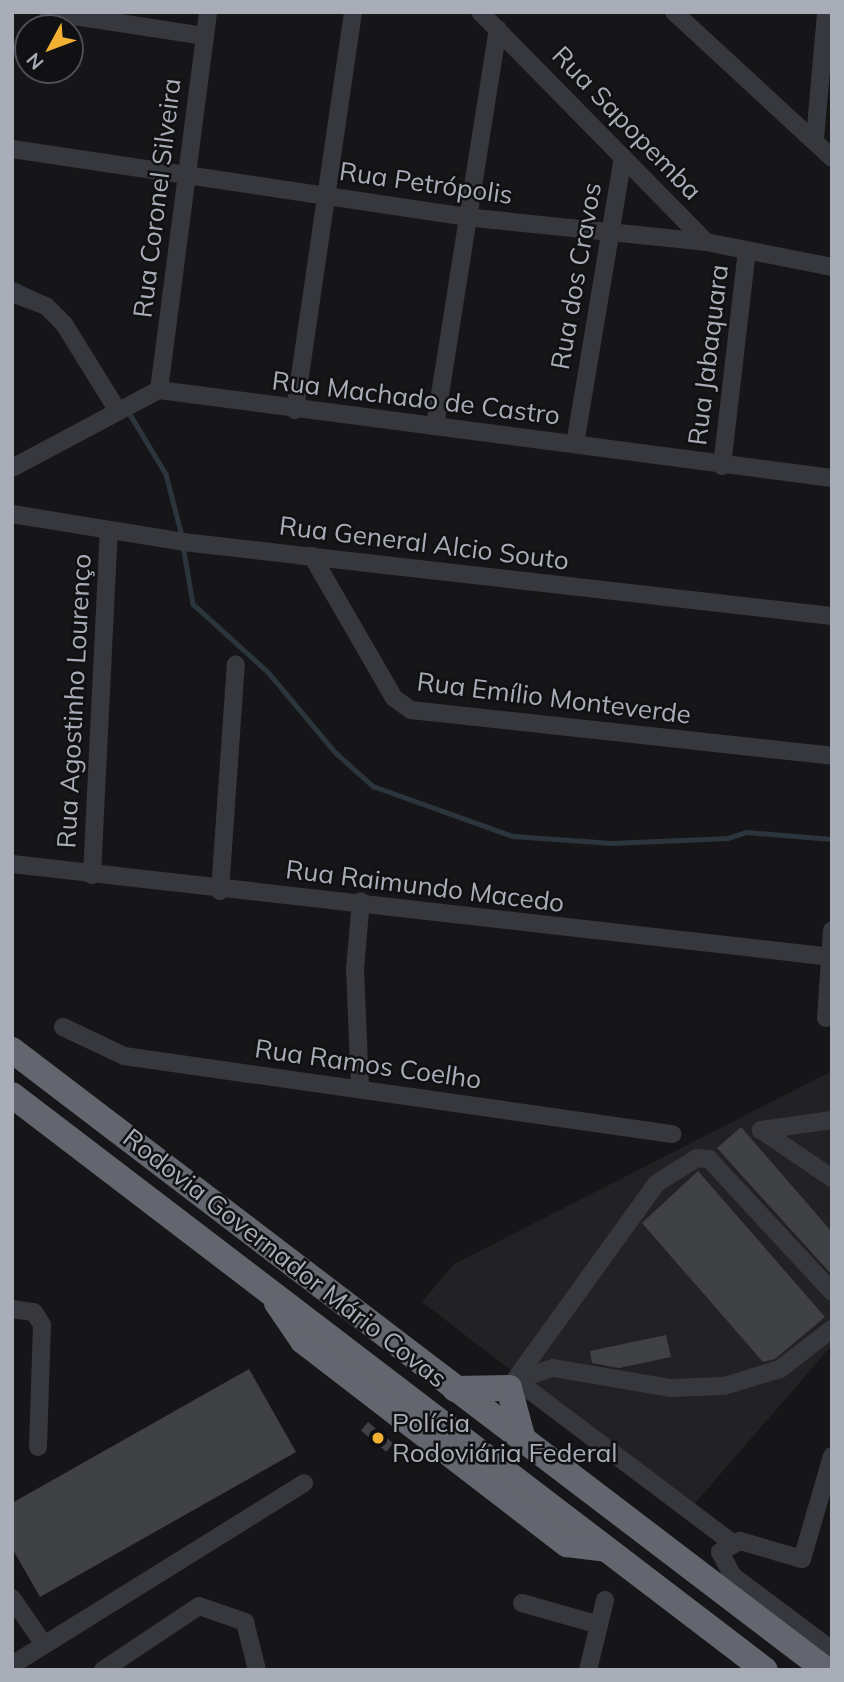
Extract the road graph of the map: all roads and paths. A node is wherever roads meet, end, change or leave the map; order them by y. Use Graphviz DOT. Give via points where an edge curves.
graph roads {
  1 [pos="48,12"];
  2 [pos="208,12"];
  3 [pos="353,12"];
  4 [pos="480,12"];
  5 [pos="825,12"];
  6 [pos="676,13"];
  7 [pos="498,29"];
  8 [pos="205,36"];
  9 [pos="826,148"];
  10 [pos="12,149"];
  11 [pos="623,157"];
  12 [pos="184,172"];
  13 [pos="327,195"];
  14 [pos="465,217"];
  15 [pos="609,231"];
  16 [pos="706,242"];
  17 [pos="747,251"];
  18 [pos="832,267"];
  19 [pos="12,293"];
  20 [pos="159,390"];
  21 [pos="124,408"];
  22 [pos="295,410"];
  23 [pos="435,426"];
  24 [pos="575,444"];
  25 [pos="722,466"];
  26 [pos="12,468"];
  27 [pos="832,478"];
  28 [pos="12,514"];
  29 [pos="109,531"];
  30 [pos="312,556"];
  31 [pos="832,616"];
  32 [pos="236,666"];
  33 [pos="832,757"];
  34 [pos="12,864"];
  35 [pos="92,875"];
  36 [pos="220,891"];
  37 [pos="361,901"];
  38 [pos="832,930"];
  39 [pos="830,957"];
  40 [pos="826,1018"];
  41 [pos="63,1027"];
  42 [pos="12,1050"];
  43 [pos="360,1088"];
  44 [pos="12,1095"];
  45 [pos="832,1120"];
  46 [pos="672,1134"];
  47 [pos="832,1178"];
  48 [pos="832,1292"];
  49 [pos="12,1308"];
  50 [pos="832,1329"];
  51 [pos="512,1384"];
  52 [pos="455,1389"];
  53 [pos="523,1440"];
  54 [pos="38,1447"];
  55 [pos="832,1456"];
  56 [pos="304,1483"];
  57 [pos="730,1541"];
  58 [pos="12,1598"];
  59 [pos="605,1600"];
  60 [pos="522,1603"];
  61 [pos="599,1625"];
  62 [pos="43,1643"];
  63 [pos="832,1650"];
  64 [pos="12,1665"];
  65 [pos="103,1670"];
  66 [pos="257,1670"];
  67 [pos="588,1670"];
  68 [pos="765,1670"];
  69 [pos="825,1670"];
  1 -- 8 [label="street"];
  2 -- 8 [label="street, Rua Coronel Silveira"];
  3 -- 13 [label="street"];
  4 -- 7 [label="street, Rua Sapopemba"];
  5 -- 9 [label="street"];
  6 -- 9 [label="street"];
  7 -- 11 [label="street, Rua Sapopemba"];
  7 -- 14 [label="street"];
  8 -- 12 [label="street, Rua Coronel Silveira"];
  10 -- 12 [label="street, Rua Petrópolis"];
  11 -- 15 [label="street, Rua dos Cravos"];
  11 -- 16 [label="street, Rua Sapopemba"];
  12 -- 13 [label="street, Rua Petrópolis"];
  12 -- 20 [label="street, Rua Coronel Silveira"];
  13 -- 14 [label="street, Rua Petrópolis"];
  13 -- 22 [label="street"];
  14 -- 15 [label="street, Rua Petrópolis"];
  14 -- 23 [label="street"];
  15 -- 16 [label="street, Rua Petrópolis"];
  15 -- 24 [label="street, Rua dos Cravos"];
  16 -- 17 [label="street, Rua Petrópolis"];
  17 -- 18 [label="street, Rua Petrópolis"];
  17 -- 25 [label="street, Rua Jabaquara"];
  19 -- 21 [label="street" via="46,306 64,324"];
  20 -- 21 [label="street"];
  20 -- 22 [label="street, Rua Machado de Castro"];
  21 -- 26 [label="street"];
  22 -- 23 [label="street, Rua Machado de Castro"];
  23 -- 24 [label="street, Rua Machado de Castro"];
  24 -- 25 [label="street, Rua Machado de Castro"];
  25 -- 27 [label="street, Rua Machado de Castro"];
  28 -- 29 [label="street, Rua General Alcio Souto"];
  29 -- 30 [label="street, Rua General Alcio Souto"];
  29 -- 35 [label="street, Rua Agostinho Lourenço"];
  30 -- 31 [label="street, Rua General Alcio Souto"];
  30 -- 33 [label="street, Rua Emílio Monteverde" via="394,698 411,710"];
  32 -- 36 [label="street"];
  34 -- 35 [label="street, Rua Raimundo Macedo"];
  35 -- 36 [label="street, Rua Raimundo Macedo"];
  36 -- 37 [label="street, Rua Raimundo Macedo"];
  37 -- 39 [label="street, Rua Raimundo Macedo" via="660,943"];
  37 -- 43 [label="street" via="355,969"];
  38 -- 39 [label="street"];
  39 -- 40 [label="street"];
  41 -- 43 [label="street, Rua Ramos Coelho" via="124,1056"];
  42 -- 52 [label="highway, Rodovia Governador Mário Covas"];
  43 -- 46 [label="street, Rua Ramos Coelho"];
  44 -- 68 [label="highway, Rodovia Governador Mário Covas"];
  45 -- 47 [label="street" via="762,1126 761,1132"];
  48 -- 51 [label="street" via="709,1159 697,1158 657,1183"];
  49 -- 54 [label="street" via="34,1312 42,1325"];
  50 -- 51 [label="street" via="780,1369 724,1386 671,1388 553,1368"];
  51 -- 52 [label="highway"];
  51 -- 53 [label="highway"];
  51 -- 57 [label="street"];
  52 -- 53 [label="highway, Rodovia Governador Mário Covas"];
  53 -- 69 [label="highway, Rodovia Governador Mário Covas"];
  55 -- 57 [label="street" via="802,1559"];
  56 -- 62 [label="street"];
  57 -- 63 [label="street" via="720,1552 733,1576"];
  58 -- 62 [label="street"];
  59 -- 61 [label="street"];
  60 -- 61 [label="street"];
  61 -- 67 [label="street"];
  62 -- 64 [label="street"];
  65 -- 66 [label="street" via="199,1606 245,1622"];
}
